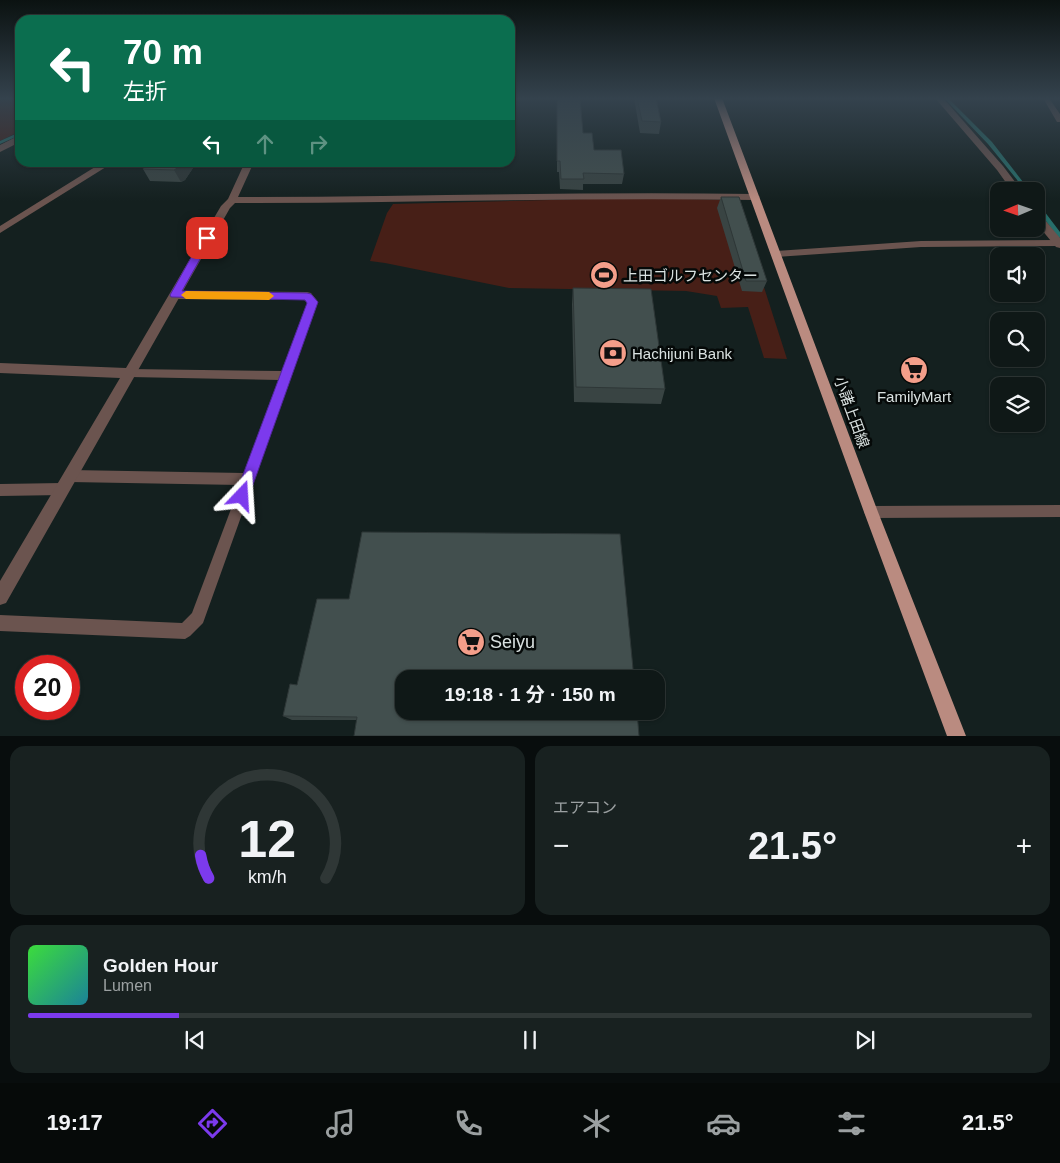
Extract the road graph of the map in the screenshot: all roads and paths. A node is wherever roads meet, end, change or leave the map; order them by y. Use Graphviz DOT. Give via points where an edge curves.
graph roads {
  1 [pos="731,132"];
  2 [pos="969,132"];
  3 [pos="15,141"];
  4 [pos="0,149"];
  5 [pos="102,167"];
  6 [pos="248,167"];
  7 [pos="1010,182"];
  8 [pos="755,197"];
  9 [pos="232,200"];
  10 [pos="1045,227"];
  11 [pos="0,230"];
  12 [pos="1059,244"];
  13 [pos="776,254"];
  14 [pos="175,295"];
  15 [pos="0,368"];
  16 [pos="130,373"];
  17 [pos="284,376"];
  18 [pos="70,476"];
  19 [pos="248,478"];
  20 [pos="62,489"];
  21 [pos="0,490"];
  22 [pos="871,512"];
  23 [pos="1060,512"];
  24 [pos="0,597"];
  25 [pos="0,623"];
  26 [pos="957,736"];
  1 -- 8 [label="main road, 小諸上田線"];
  2 -- 7 [label="street"];
  3 -- 4 [label="street"];
  5 -- 11 [label="street"];
  6 -- 9 [label="street"];
  8 -- 9 [label="street"];
  8 -- 13 [label="main road, 小諸上田線"];
  9 -- 14 [label="street"];
  10 -- 12 [label="street"];
  12 -- 13 [label="lane" via="913,244"];
  13 -- 22 [label="main road, 小諸上田線"];
  14 -- 16 [label="street"];
  14 -- 17 [label="lane" via="307,296 313,302"];
  15 -- 16 [label="street"];
  16 -- 17 [label="lane"];
  16 -- 18 [label="street"];
  17 -- 19 [label="lane"];
  18 -- 19 [label="lane"];
  18 -- 20 [label="street"];
  19 -- 25 [label="lane" via="198,618 185,631"];
  20 -- 21 [label="lane"];
  20 -- 24 [label="street"];
  22 -- 23 [label="lane"];
  22 -- 26 [label="main road, 小諸上田線"];
}
